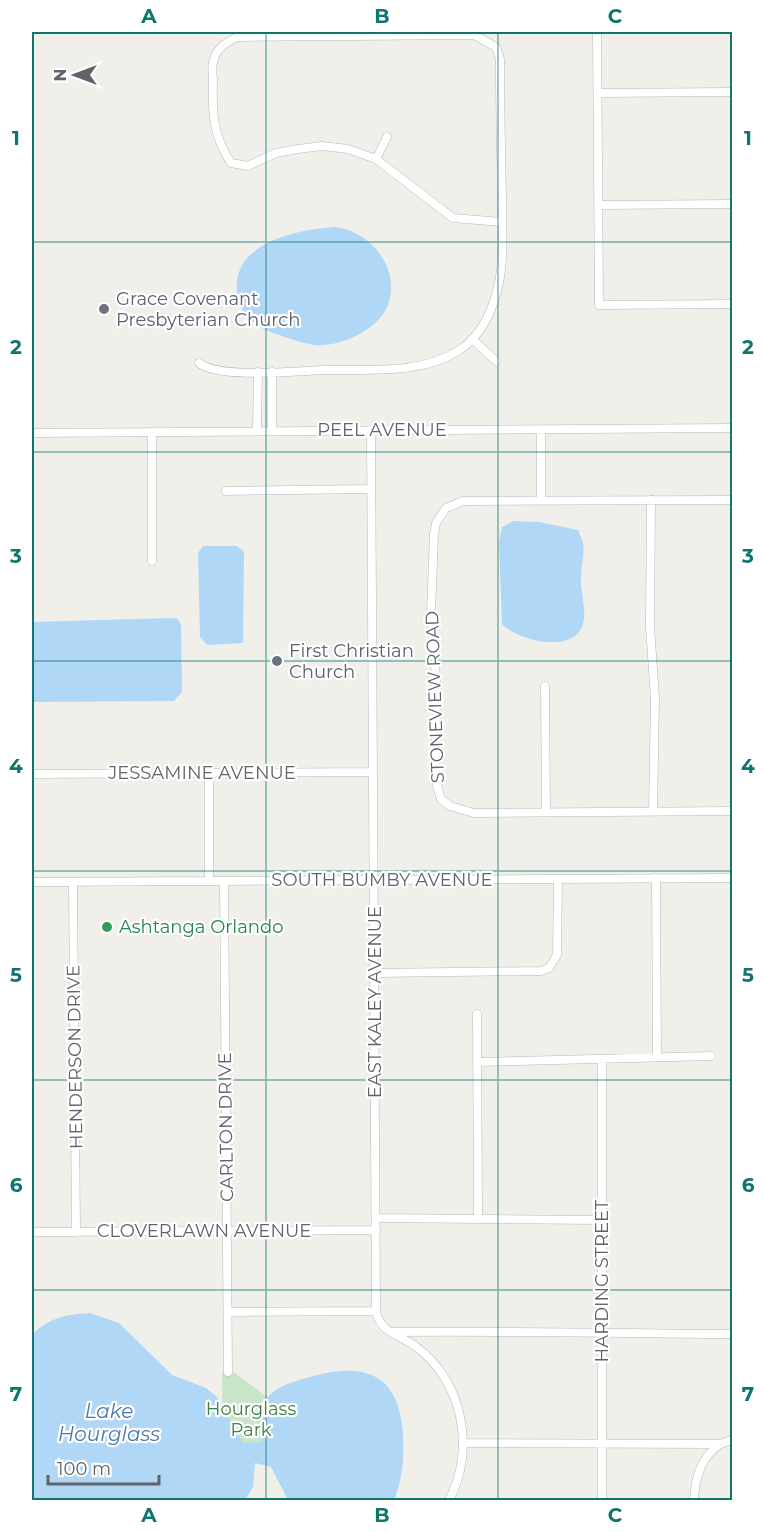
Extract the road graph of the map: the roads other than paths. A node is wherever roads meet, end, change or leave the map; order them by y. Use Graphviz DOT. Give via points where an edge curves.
graph roads {
  1 [pos="597,32"];
  2 [pos="315,34"];
  3 [pos="732,92"];
  4 [pos="598,93"];
  5 [pos="387,138"];
  6 [pos="376,159"];
  7 [pos="732,204"];
  8 [pos="599,205"];
  9 [pos="502,222"];
  10 [pos="732,304"];
  11 [pos="472,339"];
  12 [pos="496,361"];
  13 [pos="199,363"];
  14 [pos="258,372"];
  15 [pos="272,372"];
  16 [pos="732,428"];
  17 [pos="257,430"];
  18 [pos="272,430"];
  19 [pos="371,430"];
  20 [pos="541,430"];
  21 [pos="152,432"];
  22 [pos="32,433"];
  23 [pos="371,489"];
  24 [pos="226,491"];
  25 [pos="541,500"];
  26 [pos="651,500"];
  27 [pos="732,500"];
  28 [pos="152,561"];
  29 [pos="544,686"];
  30 [pos="208,772"];
  31 [pos="373,772"];
  32 [pos="32,774"];
  33 [pos="653,811"];
  34 [pos="732,811"];
  35 [pos="546,812"];
  36 [pos="732,878"];
  37 [pos="558,879"];
  38 [pos="656,879"];
  39 [pos="374,880"];
  40 [pos="209,881"];
  41 [pos="224,881"];
  42 [pos="32,882"];
  43 [pos="73,882"];
  44 [pos="375,973"];
  45 [pos="477,1014"];
  46 [pos="711,1056"];
  47 [pos="657,1057"];
  48 [pos="602,1060"];
  49 [pos="477,1062"];
  50 [pos="478,1217"];
  51 [pos="376,1218"];
  52 [pos="602,1220"];
  53 [pos="376,1230"];
  54 [pos="227,1231"];
  55 [pos="32,1232"];
  56 [pos="76,1232"];
  57 [pos="376,1311"];
  58 [pos="228,1312"];
  59 [pos="390,1332"];
  60 [pos="602,1334"];
  61 [pos="732,1334"];
  62 [pos="228,1372"];
  63 [pos="732,1440"];
  64 [pos="464,1443"];
  65 [pos="602,1443"];
  66 [pos="720,1444"];
  67 [pos="449,1500"];
  68 [pos="603,1500"];
  69 [pos="694,1500"];
  1 -- 4 [label="street"];
  2 -- 6 [label="street" via="237,37 220,48 213,60 212,113 223,152 238,166 248,166 276,153 322,146 348,149"];
  2 -- 9 [label="street" via="474,35 496,48 500,59"];
  3 -- 4 [label="street"];
  4 -- 8 [label="street"];
  5 -- 6 [label="street"];
  6 -- 9 [label="street" via="453,218"];
  7 -- 8 [label="street"];
  8 -- 10 [label="street" via="599,305"];
  9 -- 11 [label="street" via="497,291 483,325"];
  11 -- 12 [label="street"];
  11 -- 15 [label="street" via="442,358 400,369"];
  13 -- 14 [label="street" via="216,372"];
  14 -- 15 [label="street"];
  14 -- 17 [label="street"];
  15 -- 18 [label="street"];
  16 -- 20 [label="street, PEEL AVENUE"];
  17 -- 18 [label="street, PEEL AVENUE"];
  17 -- 21 [label="street, PEEL AVENUE"];
  18 -- 19 [label="street, PEEL AVENUE"];
  19 -- 20 [label="street, PEEL AVENUE"];
  19 -- 23 [label="street, EAST KALEY AVENUE"];
  20 -- 25 [label="street"];
  21 -- 22 [label="street, PEEL AVENUE"];
  21 -- 28 [label="street"];
  23 -- 24 [label="street"];
  23 -- 31 [label="street, EAST KALEY AVENUE"];
  25 -- 26 [label="street, STONEVIEW ROAD"];
  25 -- 35 [label="street, STONEVIEW ROAD" via="463,501 446,508 434,534 431,612 437,691 435,779 441,798 466,813"];
  26 -- 27 [label="street, STONEVIEW ROAD"];
  26 -- 33 [label="street" via="650,627 656,698"];
  29 -- 35 [label="street"];
  30 -- 31 [label="street, JESSAMINE AVENUE"];
  30 -- 32 [label="street, JESSAMINE AVENUE"];
  30 -- 40 [label="street"];
  31 -- 39 [label="street, EAST KALEY AVENUE"];
  33 -- 34 [label="street, STONEVIEW ROAD"];
  33 -- 35 [label="street, STONEVIEW ROAD"];
  36 -- 38 [label="street, SOUTH BUMBY AVENUE"];
  37 -- 38 [label="street, SOUTH BUMBY AVENUE"];
  37 -- 39 [label="street, SOUTH BUMBY AVENUE"];
  37 -- 44 [label="street" via="557,955 549,968"];
  38 -- 47 [label="street"];
  39 -- 41 [label="street, SOUTH BUMBY AVENUE"];
  39 -- 44 [label="street, EAST KALEY AVENUE"];
  40 -- 41 [label="street, SOUTH BUMBY AVENUE"];
  40 -- 43 [label="street, SOUTH BUMBY AVENUE"];
  41 -- 54 [label="street, CARLTON DRIVE"];
  42 -- 43 [label="street, SOUTH BUMBY AVENUE"];
  43 -- 56 [label="street, HENDERSON DRIVE"];
  44 -- 51 [label="street, EAST KALEY AVENUE"];
  45 -- 49 [label="street"];
  46 -- 47 [label="street"];
  47 -- 48 [label="street"];
  48 -- 49 [label="street"];
  48 -- 52 [label="street, HARDING STREET"];
  49 -- 50 [label="street"];
  50 -- 51 [label="street"];
  50 -- 52 [label="street"];
  51 -- 53 [label="street, EAST KALEY AVENUE"];
  52 -- 60 [label="street, HARDING STREET"];
  53 -- 54 [label="street, CLOVERLAWN AVENUE"];
  53 -- 57 [label="street, EAST KALEY AVENUE"];
  54 -- 56 [label="street, CLOVERLAWN AVENUE"];
  54 -- 58 [label="street, CARLTON DRIVE"];
  55 -- 56 [label="street, CLOVERLAWN AVENUE"];
  57 -- 58 [label="street"];
  57 -- 59 [label="street" via="377,1320"];
  58 -- 62 [label="street, CARLTON DRIVE"];
  59 -- 60 [label="street" via="565,1330"];
  59 -- 64 [label="street" via="415,1345 444,1377 462,1421"];
  60 -- 61 [label="street"];
  60 -- 65 [label="street, HARDING STREET"];
  63 -- 66 [label="street"];
  64 -- 65 [label="street"];
  64 -- 67 [label="street" via="462,1464"];
  65 -- 66 [label="street"];
  65 -- 68 [label="street, HARDING STREET"];
  66 -- 69 [label="street" via="705,1458 694,1488"];
}
